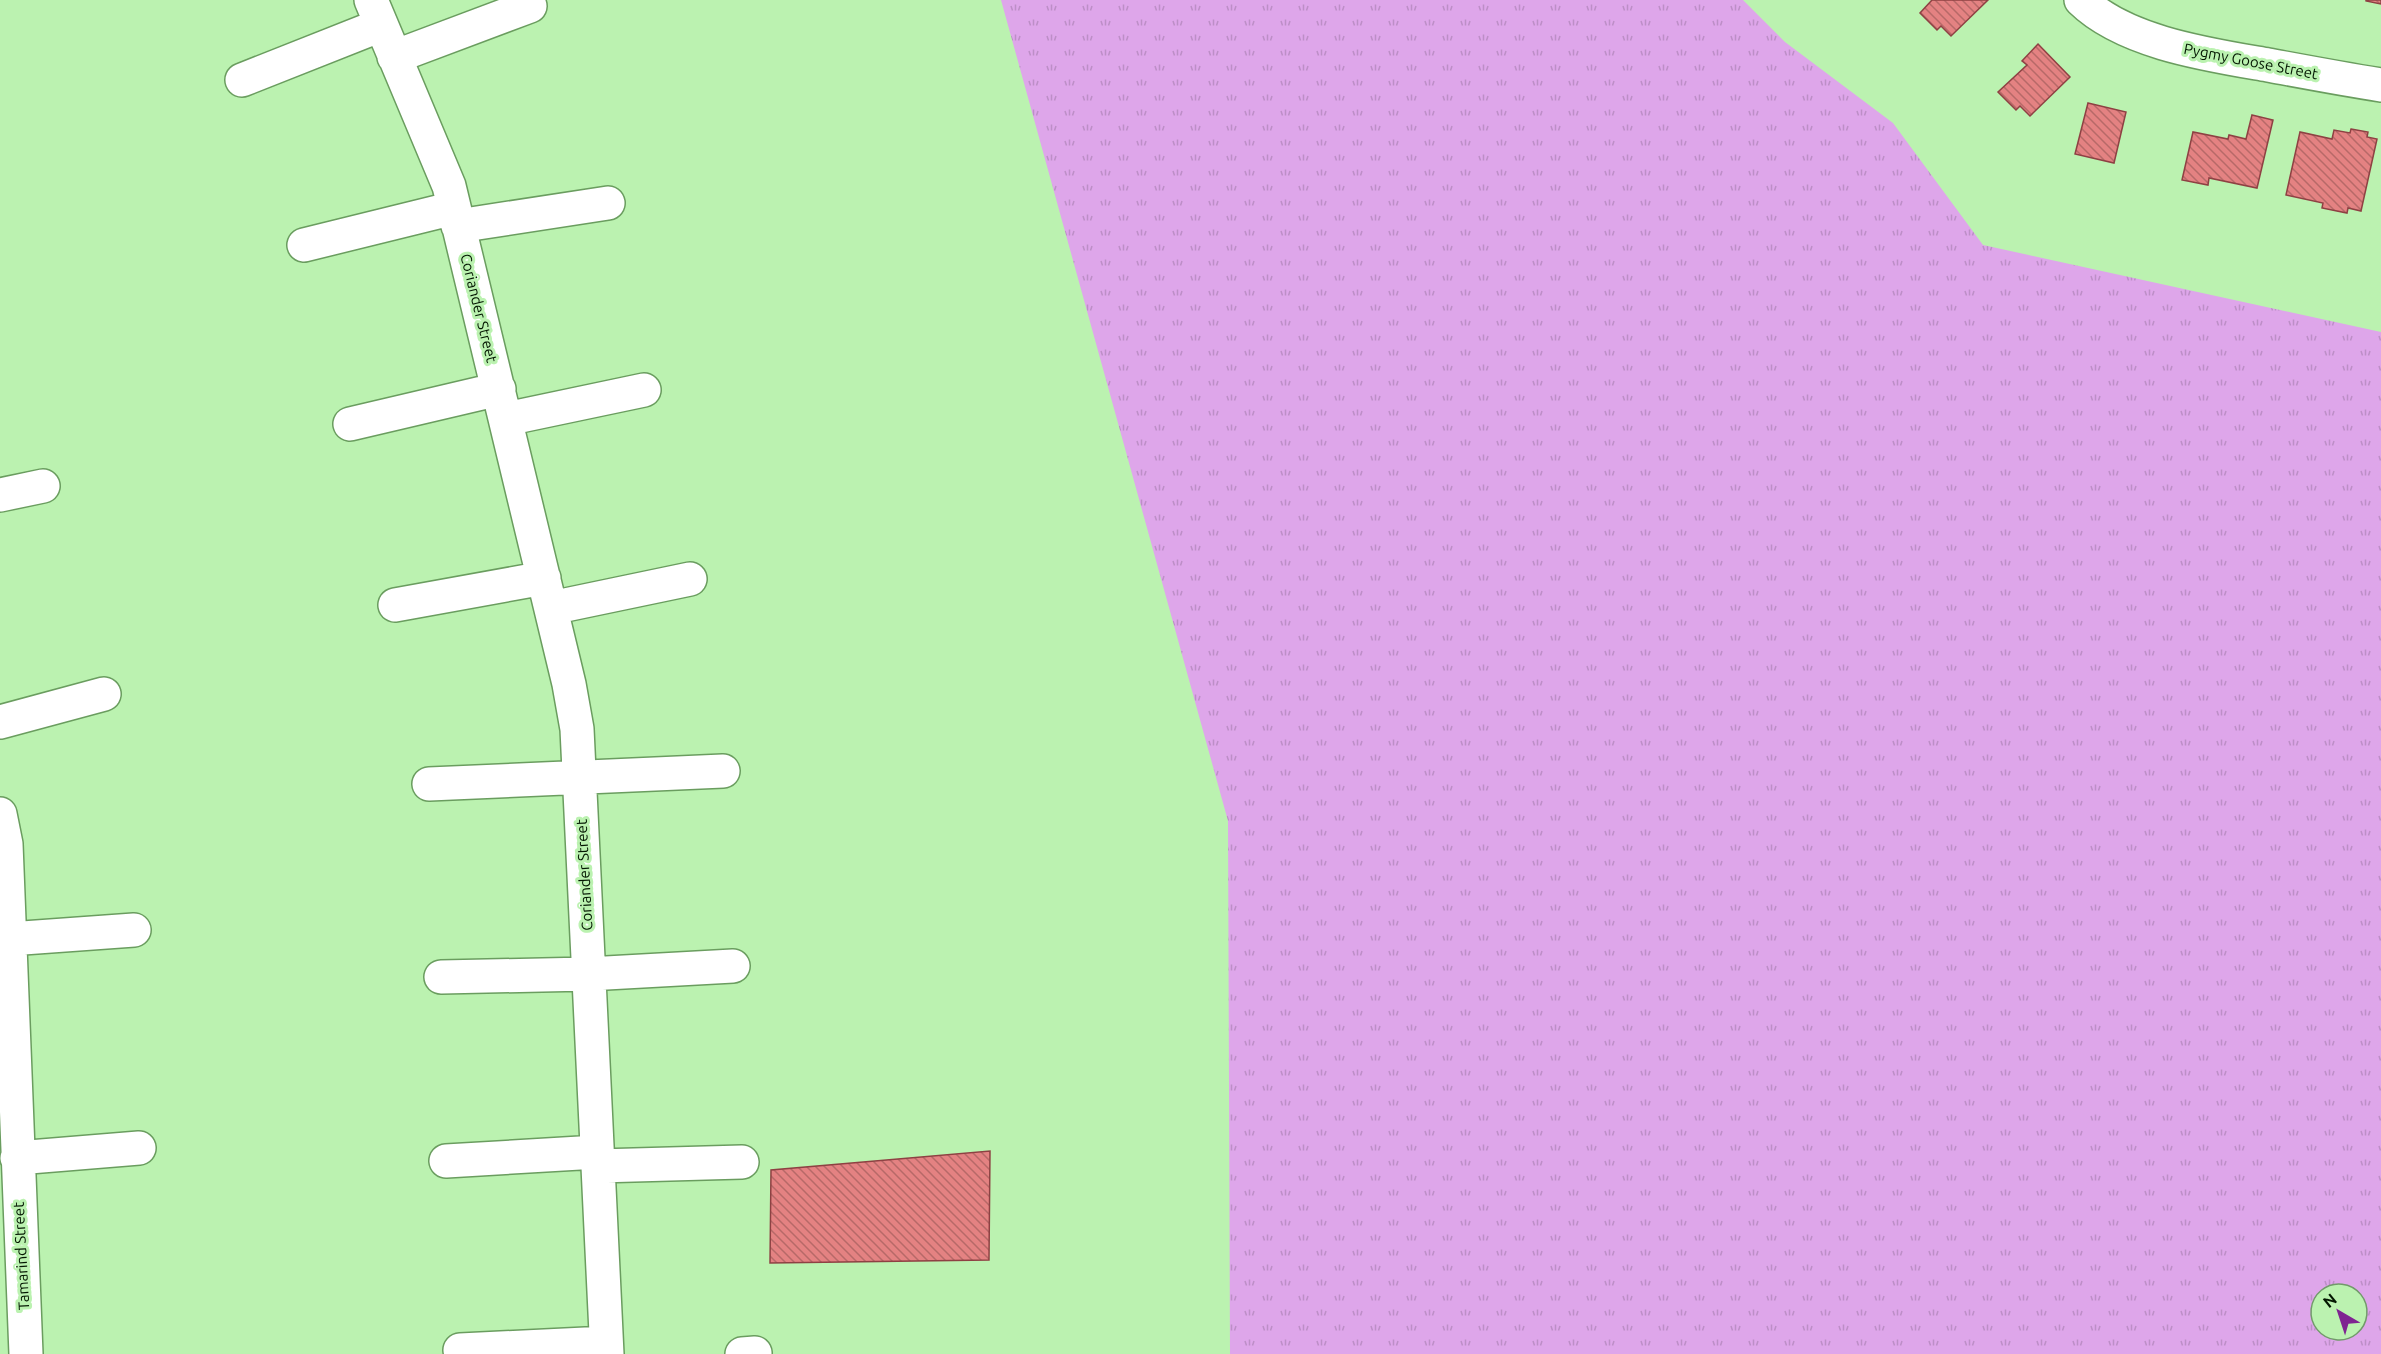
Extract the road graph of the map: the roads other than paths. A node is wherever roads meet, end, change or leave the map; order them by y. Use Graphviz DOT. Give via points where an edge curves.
graph roads {
  1 [pos="2090,3"];
  2 [pos="530,6"];
  3 [pos="376,13"];
  4 [pos="394,57"];
  5 [pos="242,80"];
  6 [pos="2381,85"];
  7 [pos="608,203"];
  8 [pos="456,217"];
  9 [pos="304,245"];
  10 [pos="644,390"];
  11 [pos="502,404"];
  12 [pos="350,424"];
  13 [pos="44,486"];
  14 [pos="0,495"];
  15 [pos="690,579"];
  16 [pos="548,593"];
  17 [pos="395,605"];
  18 [pos="104,694"];
  19 [pos="0,722"];
  20 [pos="723,771"];
  21 [pos="579,777"];
  22 [pos="429,784"];
  23 [pos="0,814"];
  24 [pos="134,930"];
  25 [pos="9,939"];
  26 [pos="733,966"];
  27 [pos="588,974"];
  28 [pos="441,977"];
  29 [pos="140,1148"];
  30 [pos="597,1159"];
  31 [pos="446,1161"];
  32 [pos="742,1162"];
  33 [pos="12,1178"];
  34 [pos="607,1349"];
  35 [pos="460,1350"];
  36 [pos="755,1353"];
  37 [pos="26,1354"];
  38 [pos="742,1354"];
  1 -- 6 [label="street, Pygmy Goose Street" via="2123,29 2199,53"];
  2 -- 4 [label="street"];
  3 -- 4 [label="street, Coriander Street"];
  3 -- 5 [label="street, Coriander Street"];
  4 -- 8 [label="street, Coriander Street" via="449,186"];
  7 -- 8 [label="street"];
  8 -- 9 [label="street"];
  8 -- 11 [label="street, Coriander Street"];
  10 -- 11 [label="street"];
  11 -- 12 [label="street"];
  11 -- 16 [label="street, Coriander Street"];
  13 -- 14 [label="street"];
  15 -- 16 [label="street"];
  16 -- 17 [label="street"];
  16 -- 21 [label="street, Coriander Street" via="577,729"];
  18 -- 19 [label="street"];
  20 -- 21 [label="street"];
  21 -- 22 [label="street"];
  21 -- 27 [label="street, Coriander Street"];
  23 -- 25 [label="street, Tamarind Street" via="6,844"];
  24 -- 25 [label="street"];
  25 -- 33 [label="street, Tamarind Street"];
  26 -- 27 [label="street"];
  27 -- 28 [label="street"];
  27 -- 30 [label="street, Coriander Street"];
  29 -- 33 [label="street"];
  30 -- 31 [label="street"];
  30 -- 32 [label="street"];
  30 -- 34 [label="street, Coriander Street"];
  33 -- 37 [label="street, Tamarind Street"];
  34 -- 35 [label="street, Coriander Street"];
  36 -- 38 [label="street"];
}
